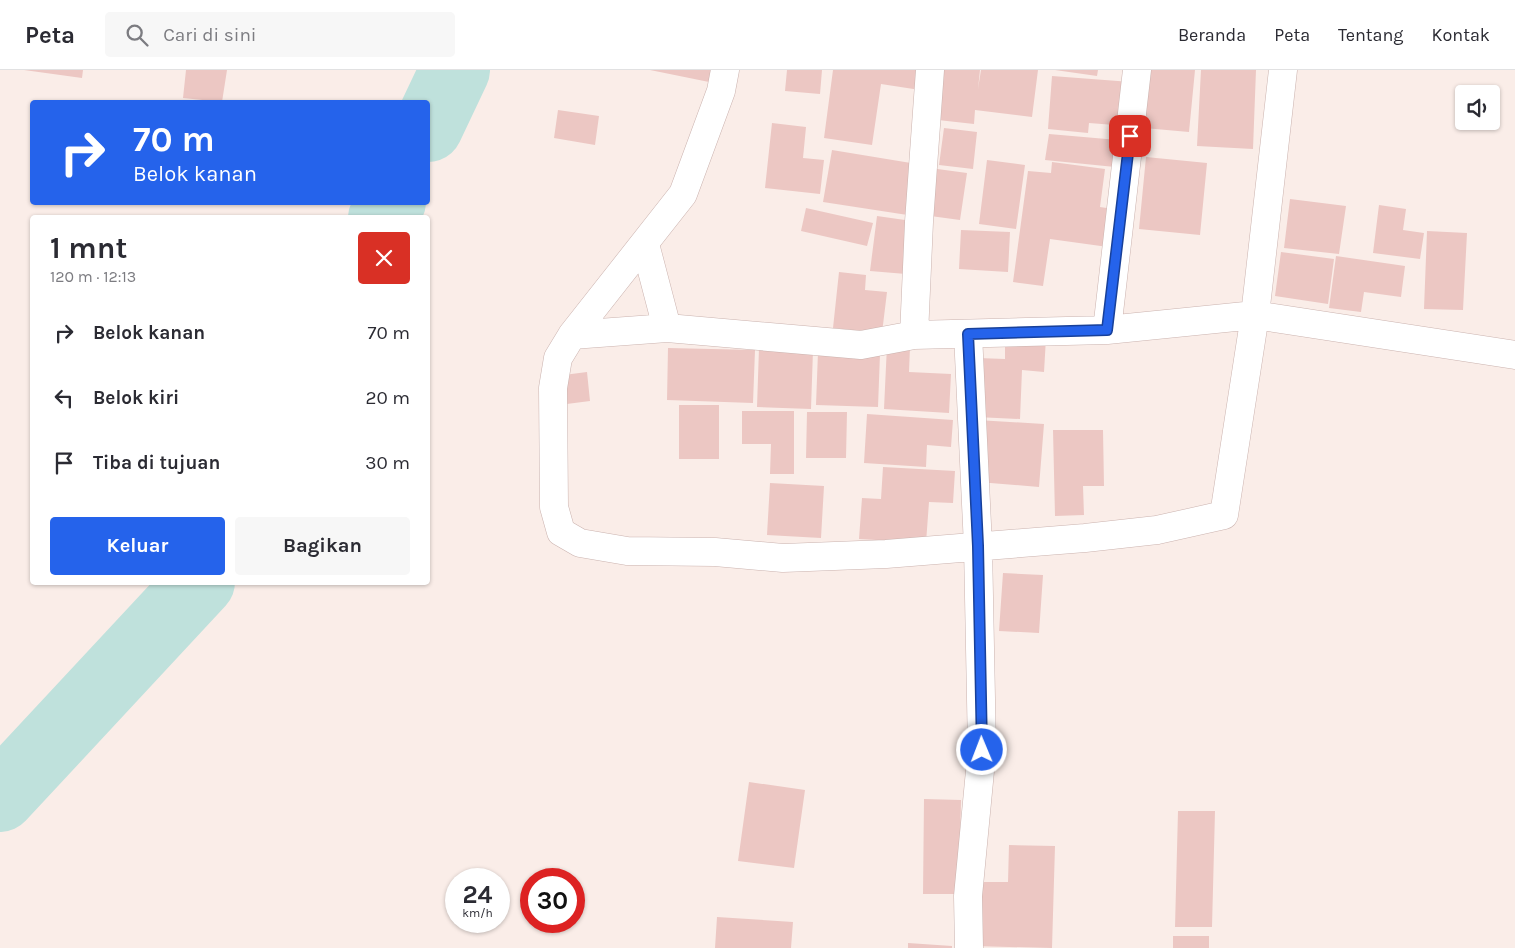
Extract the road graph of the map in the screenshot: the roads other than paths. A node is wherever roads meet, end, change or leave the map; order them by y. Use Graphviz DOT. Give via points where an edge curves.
graph roads {
  1 [pos="725,70"];
  2 [pos="930,70"];
  3 [pos="1136,70"];
  4 [pos="1283,70"];
  5 [pos="645,244"];
  6 [pos="1255,315"];
  7 [pos="668,328"];
  8 [pos="1107,330"];
  9 [pos="572,334"];
  10 [pos="968,334"];
  11 [pos="914,335"];
  12 [pos="1515,356"];
  13 [pos="978,546"];
  14 [pos="969,948"];
  1 -- 5 [label="street" via="721,91 683,194"];
  2 -- 11 [label="street"];
  3 -- 8 [label="street"];
  4 -- 6 [label="street"];
  5 -- 7 [label="street"];
  5 -- 9 [label="street"];
  6 -- 8 [label="street"];
  6 -- 12 [label="street"];
  6 -- 13 [label="street" via="1224,515 1157,530"];
  7 -- 9 [label="street"];
  7 -- 11 [label="street" via="861,345"];
  8 -- 10 [label="street"];
  9 -- 13 [label="street" via="558,358 553,388 554,507 561,532 580,543 627,551 715,552 783,558"];
  10 -- 11 [label="street"];
  10 -- 13 [label="street"];
  13 -- 14 [label="street" via="982,750 968,896"];
}
